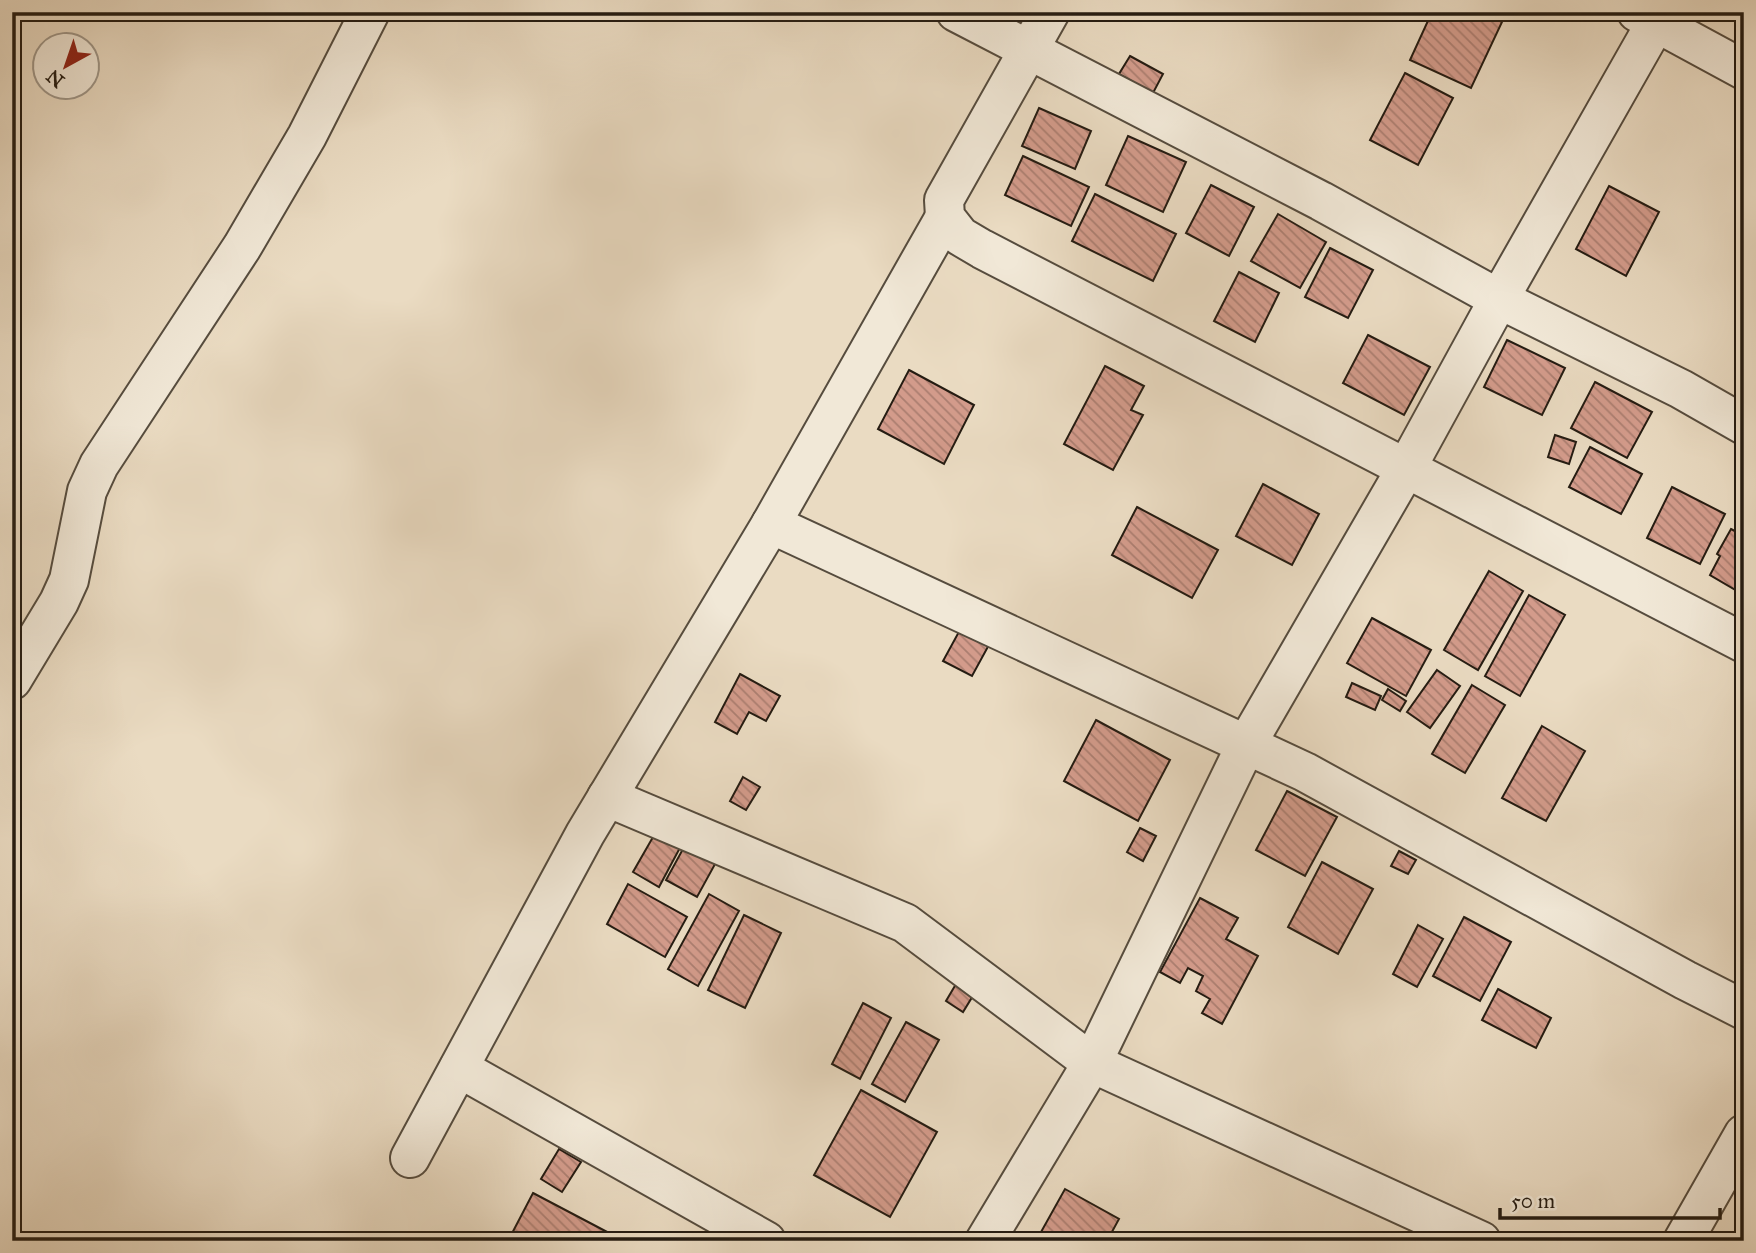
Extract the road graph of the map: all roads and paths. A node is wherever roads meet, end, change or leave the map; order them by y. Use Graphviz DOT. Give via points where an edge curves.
graph roads {
  1 [pos="370,12"];
  2 [pos="956,12"];
  3 [pos="1050,12"];
  4 [pos="1652,16"];
  5 [pos="1027,51"];
  6 [pos="1744,70"];
  7 [pos="945,217"];
  8 [pos="1499,299"];
  9 [pos="1744,425"];
  10 [pos="1407,467"];
  11 [pos="771,524"];
  12 [pos="1744,643"];
  13 [pos="12,680"];
  14 [pos="1246,745"];
  15 [pos="607,797"];
  16 [pos="1744,1010"];
  17 [pos="1092,1063"];
  18 [pos="459,1068"];
  19 [pos="1744,1134"];
  20 [pos="410,1158"];
  21 [pos="766,1241"];
  22 [pos="985,1241"];
  23 [pos="1481,1241"];
  24 [pos="1683,1241"];
  1 -- 13 [label="street" via="307,136 242,247 99,466 87,491 69,580"];
  2 -- 5 [label="street"];
  3 -- 5 [label="street"];
  4 -- 6 [label="street"];
  4 -- 8 [label="street"];
  5 -- 7 [label="street" via="944,200"];
  5 -- 8 [label="street" via="1321,201"];
  7 -- 10 [label="street" via="960,236 982,248"];
  7 -- 11 [label="street"];
  8 -- 9 [label="street"];
  8 -- 10 [label="street"];
  10 -- 12 [label="street"];
  10 -- 14 [label="street"];
  11 -- 14 [label="street"];
  11 -- 15 [label="street"];
  14 -- 16 [label="street" via="1305,772"];
  14 -- 17 [label="street"];
  15 -- 17 [label="street" via="905,923"];
  15 -- 18 [label="street"];
  17 -- 22 [label="street"];
  17 -- 23 [label="street"];
  18 -- 20 [label="street"];
  18 -- 21 [label="street"];
  19 -- 24 [label="street"];
}
